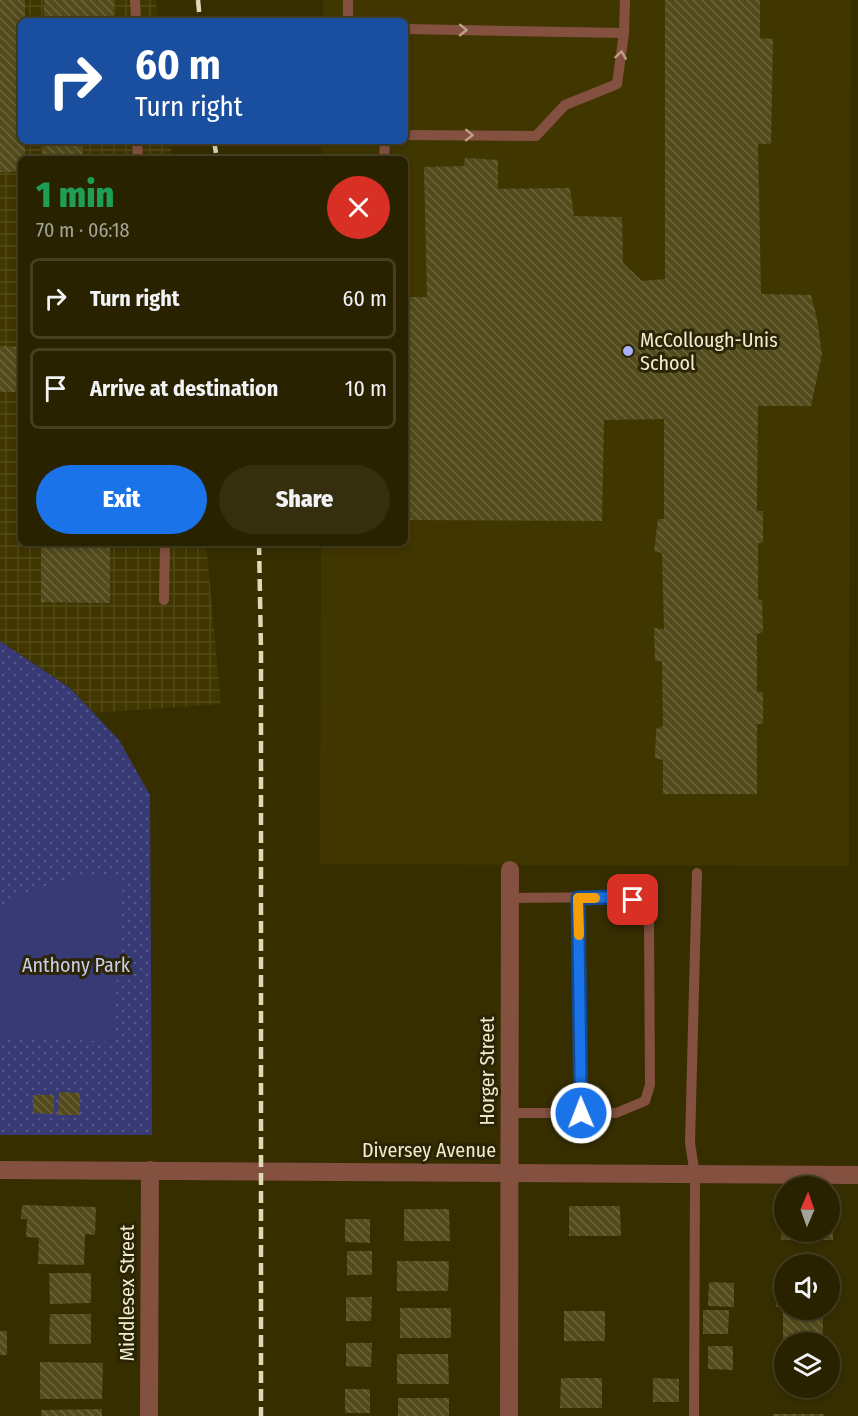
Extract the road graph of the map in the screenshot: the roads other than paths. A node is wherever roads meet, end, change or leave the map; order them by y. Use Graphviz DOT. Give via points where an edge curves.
graph roads {
  1 [pos="135,0"];
  2 [pos="348,0"];
  3 [pos="625,0"];
  4 [pos="135,18"];
  5 [pos="348,18"];
  6 [pos="408,29"];
  7 [pos="624,33"];
  8 [pos="408,135"];
  9 [pos="165,546"];
  10 [pos="164,600"];
  11 [pos="510,870"];
  12 [pos="697,873"];
  13 [pos="510,898"];
  14 [pos="578,898"];
  15 [pos="510,1113"];
  16 [pos="581,1113"];
  17 [pos="0,1170"];
  18 [pos="150,1170"];
  19 [pos="510,1173"];
  20 [pos="695,1175"];
  21 [pos="858,1175"];
  22 [pos="149,1416"];
  23 [pos="509,1416"];
  24 [pos="694,1416"];
  1 -- 4 [label="lane"];
  2 -- 5 [label="lane"];
  3 -- 7 [label="lane"];
  6 -- 7 [label="lane, one-way"];
  8 -- 7 [label="lane, one-way" via="536,136 565,105 617,84"];
  9 -- 10 [label="lane"];
  11 -- 13 [label="street, Horger Street"];
  12 -- 20 [label="lane" via="690,1143"];
  13 -- 14 [label="lane"];
  13 -- 15 [label="street, Horger Street"];
  14 -- 16 [label="lane"];
  14 -- 16 [label="lane" via="633,900 650,920 650,1085 645,1101 616,1113"];
  15 -- 16 [label="lane"];
  15 -- 19 [label="street, Horger Street"];
  17 -- 18 [label="street, Diversey Avenue"];
  18 -- 19 [label="street, Diversey Avenue"];
  18 -- 22 [label="street, Middlesex Street"];
  19 -- 20 [label="street, Diversey Avenue"];
  19 -- 23 [label="street, Horger Street"];
  20 -- 21 [label="street, Diversey Avenue"];
  20 -- 24 [label="lane"];
}
